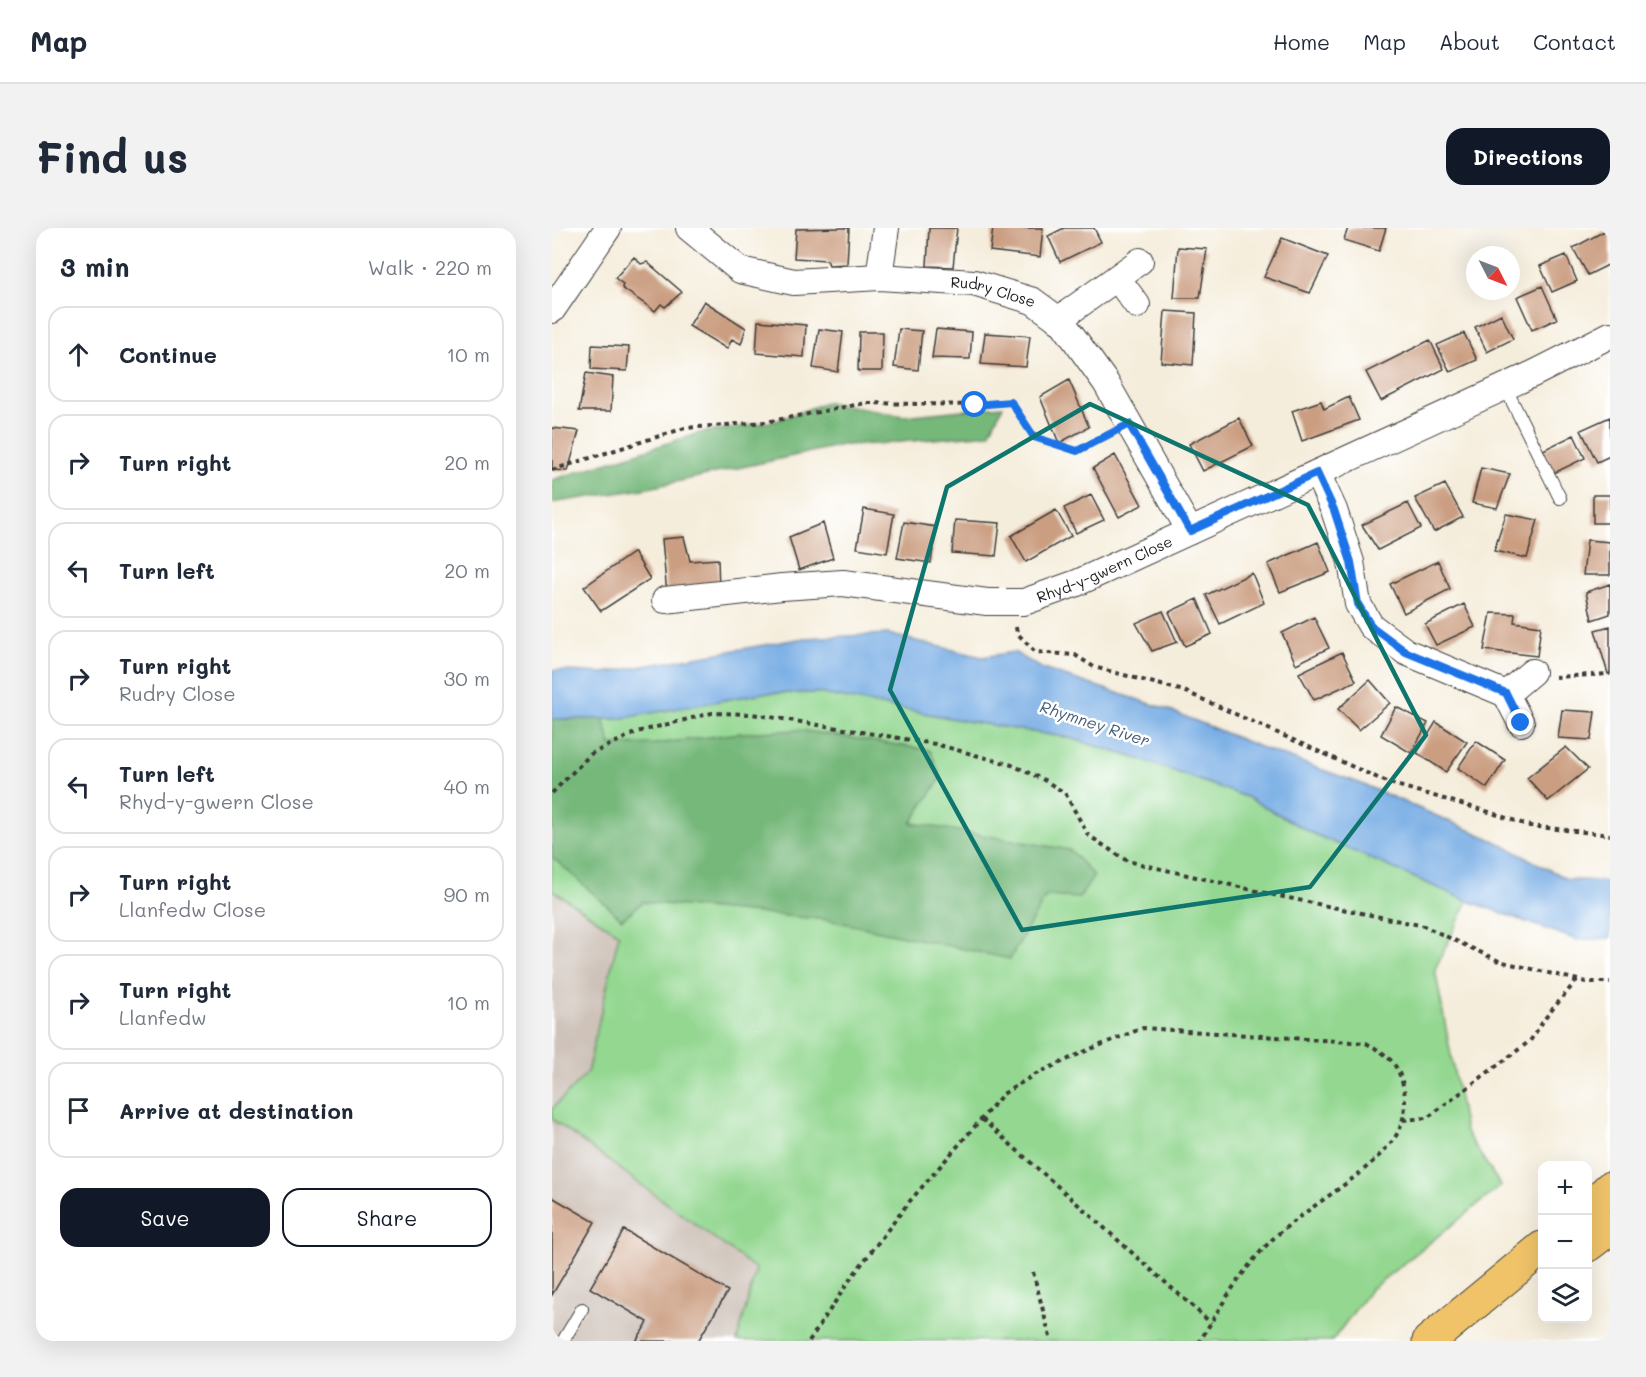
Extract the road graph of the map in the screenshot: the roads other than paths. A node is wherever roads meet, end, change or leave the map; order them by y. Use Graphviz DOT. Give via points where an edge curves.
graph roads {
  1 [pos="608,228"];
  2 [pos="689,228"];
  3 [pos="886,228"];
  4 [pos="1140,261"];
  5 [pos="879,277"];
  6 [pos="1117,278"];
  7 [pos="1137,305"];
  8 [pos="552,310"];
  9 [pos="1058,320"];
  10 [pos="1610,335"];
  11 [pos="1505,387"];
  12 [pos="1317,473"];
  13 [pos="1560,498"];
  14 [pos="1190,531"];
  15 [pos="665,600"];
  16 [pos="1532,672"];
  17 [pos="1506,693"];
  18 [pos="1521,723"];
  19 [pos="1610,1188"];
  20 [pos="1592,1204"];
  21 [pos="1610,1228"];
  22 [pos="1592,1241"];
  23 [pos="1538,1251"];
  24 [pos="1538,1274"];
  25 [pos="582,1309"];
  26 [pos="1433,1338"];
  27 [pos="563,1341"];
  1 -- 8 [label="street"];
  2 -- 5 [label="street, Rudry Close" via="740,270 795,282"];
  3 -- 5 [label="street"];
  4 -- 6 [label="street"];
  5 -- 9 [label="street, Rudry Close" via="974,283 1033,301"];
  6 -- 7 [label="street"];
  6 -- 9 [label="street"];
  9 -- 14 [label="street, Rudry Close" via="1106,383"];
  10 -- 11 [label="street, Rhyd-y-gwern Close"];
  11 -- 12 [label="street, Rhyd-y-gwern Close"];
  11 -- 13 [label="lane"];
  12 -- 14 [label="street, Rhyd-y-gwern Close"];
  12 -- 17 [label="street" via="1351,562 1358,604 1371,626 1406,652"];
  14 -- 15 [label="street, Rhyd-y-gwern Close" via="1024,602 987,602 843,583"];
  16 -- 17 [label="street"];
  17 -- 18 [label="street"];
  19 -- 20 [label="main road"];
  21 -- 22 [label="main road"];
  23 -- 26 [label="main road"];
  24 -- 26 [label="main road"];
  25 -- 27 [label="lane"];
}
